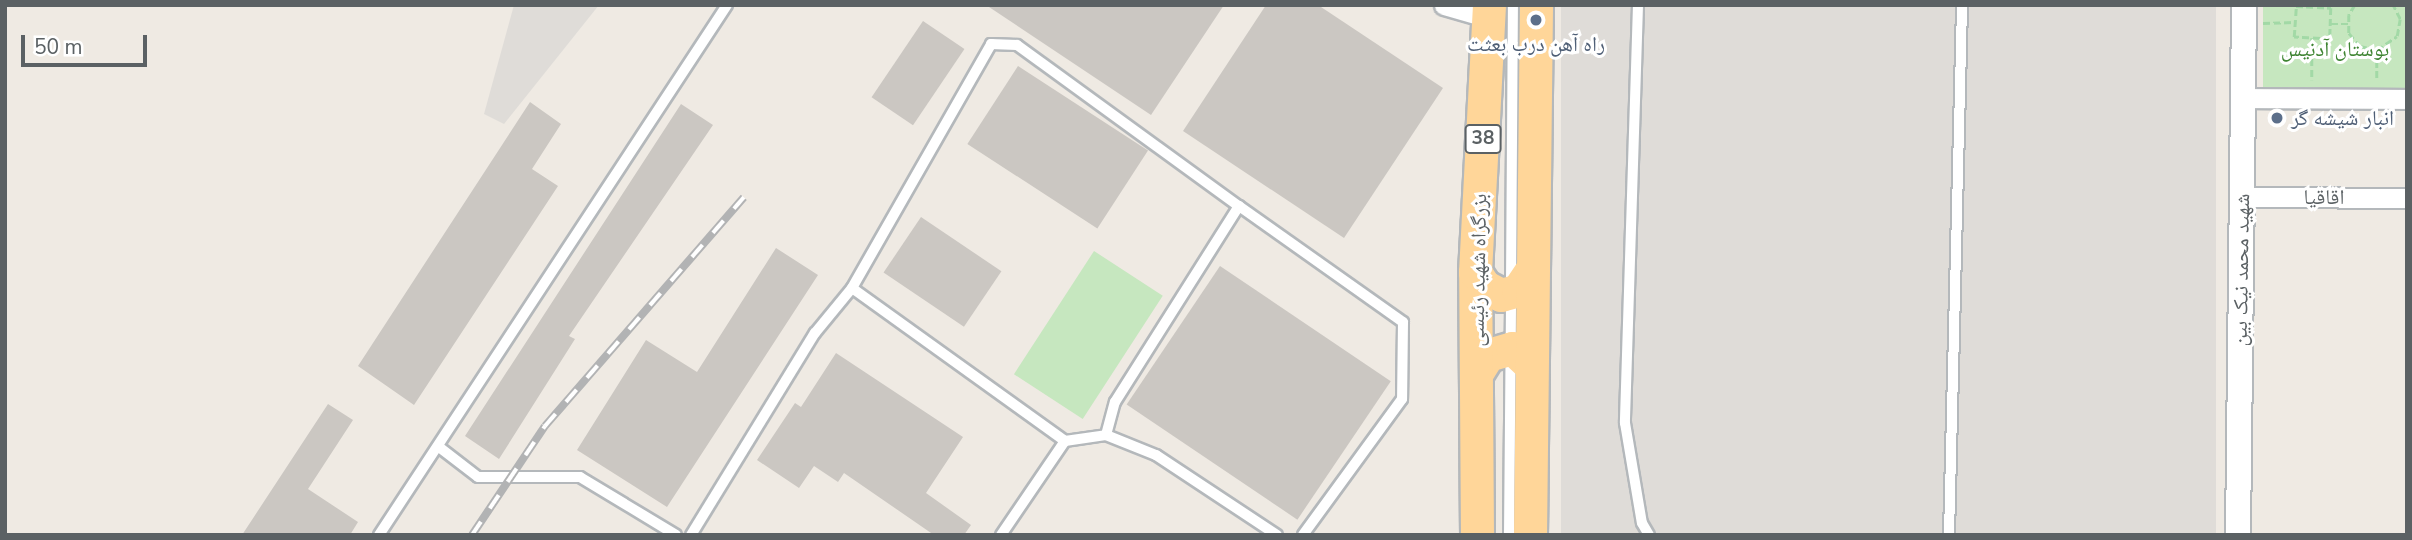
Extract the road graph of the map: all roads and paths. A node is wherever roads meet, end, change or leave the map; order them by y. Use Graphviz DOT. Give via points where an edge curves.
graph roads {
  1 [pos="727,5"];
  2 [pos="1444,5"];
  3 [pos="1536,5"];
  4 [pos="1638,5"];
  5 [pos="1962,5"];
  6 [pos="2244,5"];
  7 [pos="2355,5"];
  8 [pos="2393,5"];
  9 [pos="1497,9"];
  10 [pos="2407,21"];
  11 [pos="2295,22"];
  12 [pos="2400,22"];
  13 [pos="2263,23"];
  14 [pos="2331,24"];
  15 [pos="2347,24"];
  16 [pos="2312,38"];
  17 [pos="2377,50"];
  18 [pos="2312,93"];
  19 [pos="2378,93"];
  20 [pos="2243,99"];
  21 [pos="2407,99"];
  22 [pos="2242,197"];
  23 [pos="2407,198"];
  24 [pos="1239,206"];
  25 [pos="1532,269"];
  26 [pos="1475,272"];
  27 [pos="852,288"];
  28 [pos="1531,366"];
  29 [pos="1476,374"];
  30 [pos="1106,435"];
  31 [pos="1065,441"];
  32 [pos="439,447"];
  33 [pos="379,535"];
  34 [pos="677,535"];
  35 [pos="691,535"];
  36 [pos="1001,535"];
  37 [pos="1278,535"];
  38 [pos="1303,535"];
  39 [pos="1477,535"];
  40 [pos="1509,535"];
  41 [pos="1530,535"];
  42 [pos="1649,535"];
  43 [pos="1949,535"];
  44 [pos="2238,535"];
  1 -- 32 [label="lane"];
  2 -- 9 [label="street"];
  3 -- 25 [label="highway"];
  4 -- 42 [label="lane" via="1625,423 1642,523"];
  5 -- 43 [label="lane"];
  6 -- 20 [label="street, شهید محمد نیک بین"];
  7 -- 15 [label="path"];
  8 -- 12 [label="path"];
  9 -- 26 [label="highway, بزرگراه شهید رئیسی / 38"];
  9 -- 40 [label="lane"];
  10 -- 12 [label="path"];
  11 -- 13 [label="path"];
  11 -- 14 [label="path" via="2296,6 2332,8"];
  11 -- 16 [label="path" via="2294,37"];
  12 -- 17 [label="path" via="2392,42"];
  14 -- 15 [label="path"];
  14 -- 16 [label="path" via="2330,39"];
  15 -- 17 [label="path" via="2360,46"];
  16 -- 18 [label="path"];
  17 -- 19 [label="path"];
  20 -- 21 [label="street"];
  20 -- 22 [label="street, شهید محمد نیک بین"];
  22 -- 23 [label="street, اقاقیا"];
  22 -- 44 [label="street, شهید محمد نیک بین"];
  24 -- 27 [label="lane" via="1017,45 991,44"];
  24 -- 30 [label="lane" via="1115,402"];
  24 -- 38 [label="lane" via="1403,321 1402,398"];
  25 -- 26 [label="highway" via="1518,290 1501,295 1484,286"];
  25 -- 28 [label="highway"];
  26 -- 29 [label="highway, بزرگراه شهید رئیسی / 38"];
  27 -- 31 [label="lane"];
  27 -- 35 [label="lane" via="815,333"];
  28 -- 29 [label="highway" via="1512,348 1488,355"];
  28 -- 41 [label="highway"];
  29 -- 39 [label="highway, بزرگراه شهید رئیسی / 38"];
  30 -- 31 [label="lane"];
  30 -- 37 [label="lane" via="1156,455"];
  31 -- 36 [label="lane"];
  32 -- 33 [label="lane"];
  32 -- 34 [label="lane" via="478,477 580,477"];
}
